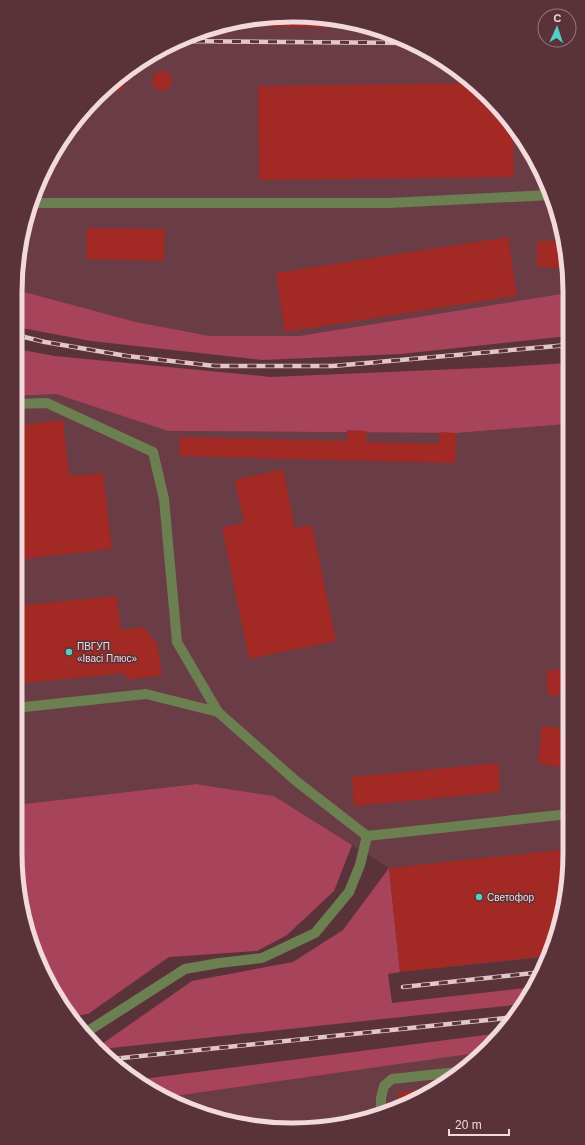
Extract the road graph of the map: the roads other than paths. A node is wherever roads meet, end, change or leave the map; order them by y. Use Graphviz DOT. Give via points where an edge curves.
graph roads {
  1 [pos="545,195"];
  2 [pos="37,203"];
  3 [pos="22,404"];
  4 [pos="22,707"];
  5 [pos="218,712"];
  6 [pos="563,815"];
  7 [pos="366,836"];
  8 [pos="89,1031"];
  9 [pos="448,1073"];
  10 [pos="382,1108"];
  1 -- 2 [label="lane" via="389,203"];
  3 -- 5 [label="lane" via="47,403 153,452 164,499 177,642"];
  4 -- 5 [label="lane" via="146,694"];
  5 -- 7 [label="lane" via="296,780"];
  6 -- 7 [label="lane"];
  7 -- 8 [label="lane" via="360,865 349,892 314,933 262,958 185,968"];
  9 -- 10 [label="lane" via="392,1080 384,1086"];
}
